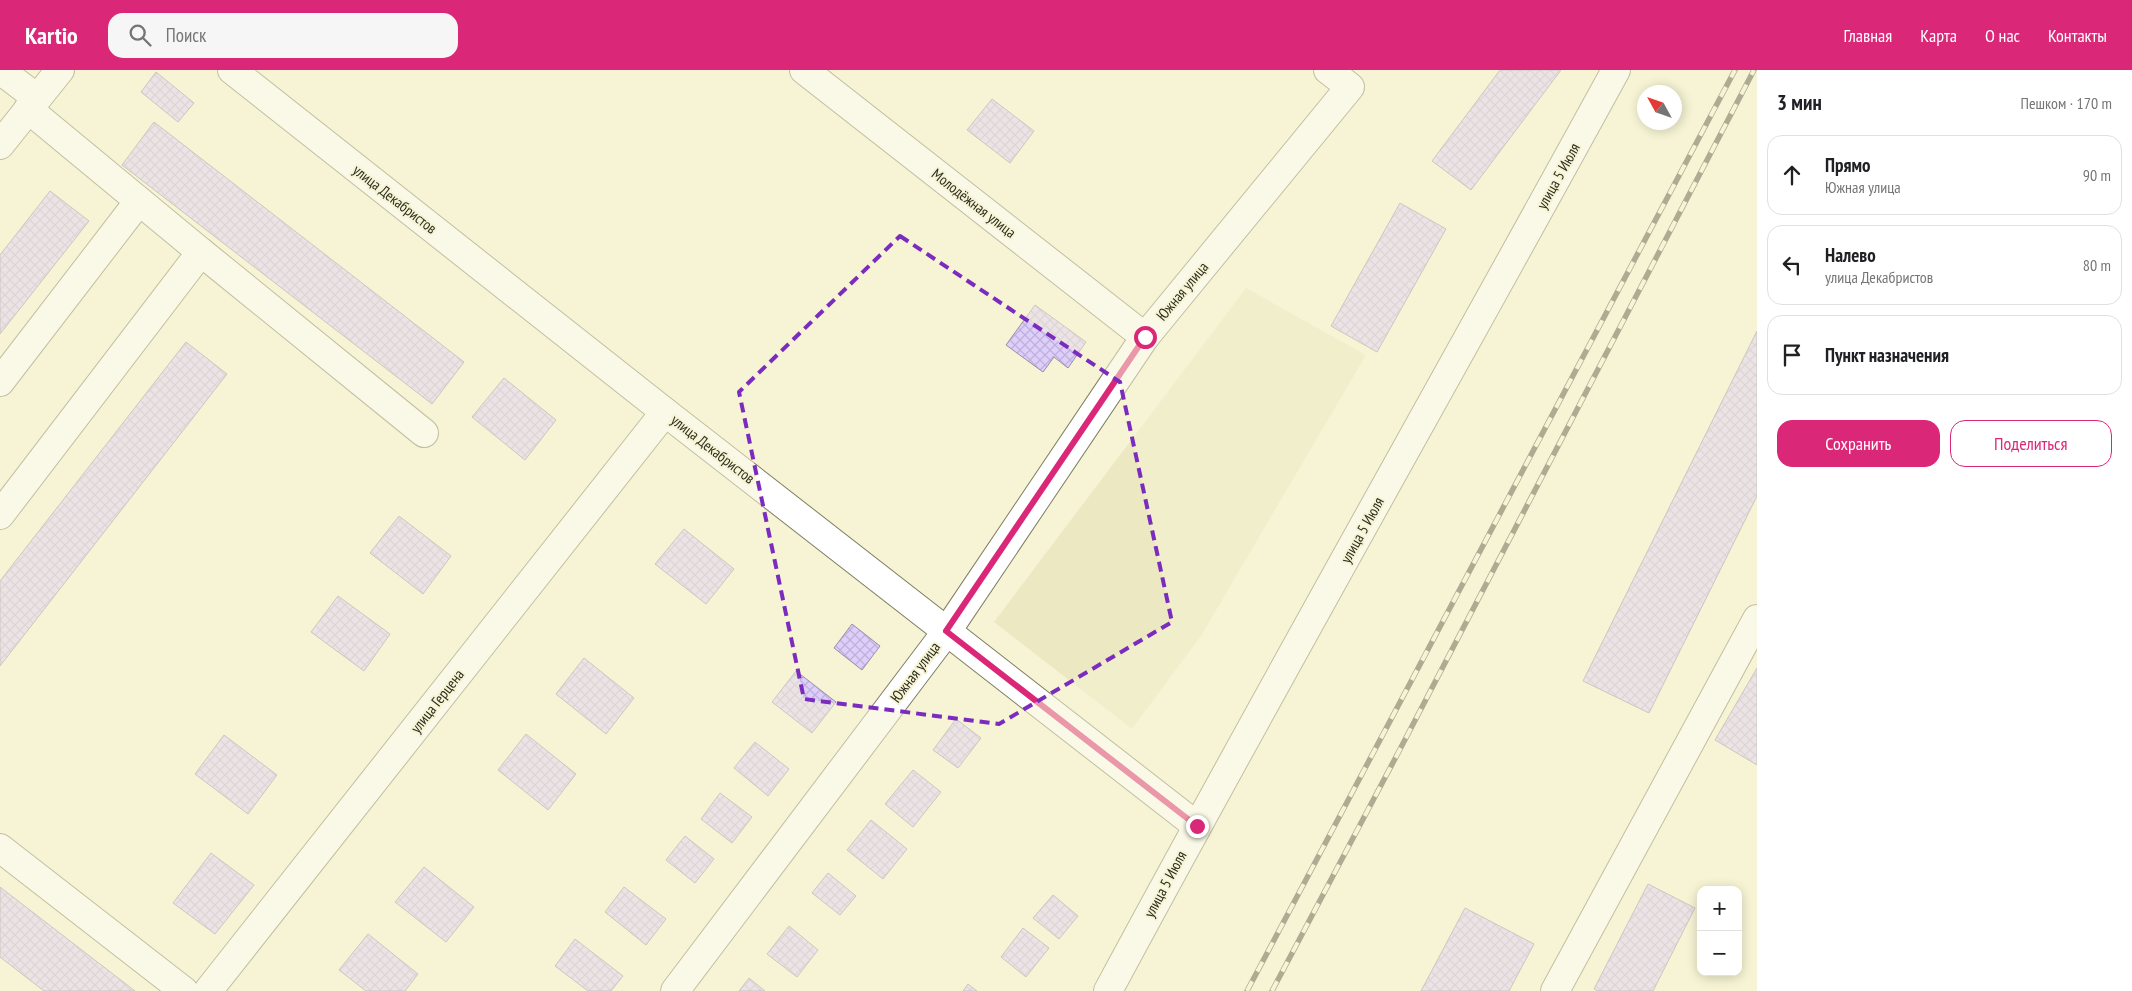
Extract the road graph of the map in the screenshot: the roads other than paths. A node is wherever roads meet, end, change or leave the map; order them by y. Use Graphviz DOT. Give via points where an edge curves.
graph roads {
  1 [pos="0,70"];
  2 [pos="60,70"];
  3 [pos="232,70"];
  4 [pos="804,70"];
  5 [pos="1328,70"];
  6 [pos="1616,70"];
  7 [pos="33,104"];
  8 [pos="0,146"];
  9 [pos="139,201"];
  10 [pos="201,252"];
  11 [pos="1145,337"];
  12 [pos="0,382"];
  13 [pos="665,412"];
  14 [pos="424,433"];
  15 [pos="0,515"];
  16 [pos="1757,619"];
  17 [pos="946,631"];
  18 [pos="1197,826"];
  19 [pos="0,848"];
  20 [pos="184,991"];
  21 [pos="208,991"];
  22 [pos="675,991"];
  23 [pos="1108,991"];
  24 [pos="1555,991"];
  1 -- 7 [label="main road"];
  2 -- 7 [label="main road"];
  3 -- 13 [label="main road, улица Декабристов"];
  4 -- 11 [label="main road, Молодёжная улица"];
  5 -- 11 [label="main road, Южная улица" via="1350,87"];
  6 -- 18 [label="main road, улица 5 Июля"];
  7 -- 8 [label="main road"];
  7 -- 9 [label="main road"];
  9 -- 10 [label="main road"];
  9 -- 12 [label="main road"];
  10 -- 14 [label="main road"];
  10 -- 15 [label="main road"];
  11 -- 17 [label="main road, Южная улица"];
  13 -- 17 [label="main road, улица Декабристов"];
  13 -- 21 [label="main road, улица Герцена"];
  16 -- 24 [label="main road"];
  17 -- 18 [label="main road, улица Декабристов"];
  17 -- 22 [label="main road, Южная улица"];
  18 -- 23 [label="main road, улица 5 Июля"];
  19 -- 20 [label="main road"];
}
